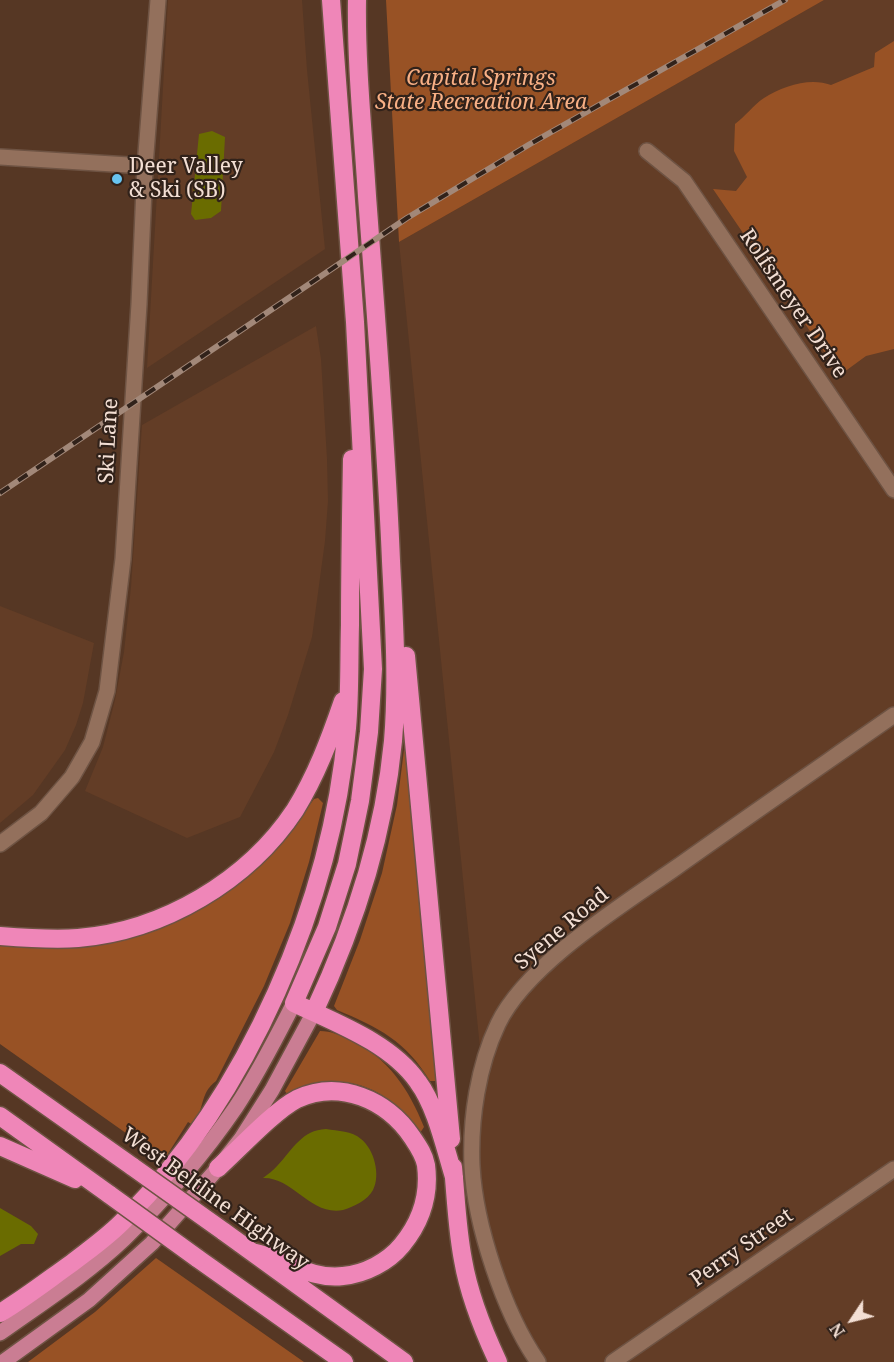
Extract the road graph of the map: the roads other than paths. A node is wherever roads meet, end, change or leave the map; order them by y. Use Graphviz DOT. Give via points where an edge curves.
graph roads {
  1 [pos="158,0"];
  2 [pos="331,0"];
  3 [pos="357,0"];
  4 [pos="646,151"];
  5 [pos="0,157"];
  6 [pos="145,166"];
  7 [pos="355,322"];
  8 [pos="894,490"];
  9 [pos="389,507"];
  10 [pos="349,683"];
  11 [pos="894,716"];
  12 [pos="0,844"];
  13 [pos="0,936"];
  14 [pos="294,1003"];
  15 [pos="314,1012"];
  16 [pos="0,1073"];
  17 [pos="0,1116"];
  18 [pos="0,1146"];
  19 [pos="218,1168"];
  20 [pos="894,1169"];
  21 [pos="454,1177"];
  22 [pos="110,1195"];
  23 [pos="252,1252"];
  24 [pos="0,1313"];
  25 [pos="0,1333"];
  26 [pos="3,1362"];
  27 [pos="344,1362"];
  28 [pos="404,1362"];
  29 [pos="498,1362"];
  30 [pos="538,1362"];
  31 [pos="613,1362"];
  1 -- 6 [label="street, Ski Lane"];
  2 -- 7 [label="highway"];
  3 -- 9 [label="highway"];
  4 -- 8 [label="street, Rolfsmeyer Drive" via="684,181"];
  5 -- 6 [label="street"];
  6 -- 12 [label="street, Ski Lane" via="123,559 107,691 92,742 72,777 41,813"];
  7 -- 10 [label="highway"];
  7 -- 14 [label="highway" via="371,606 369,732 347,864 327,927"];
  9 -- 15 [label="highway" via="396,685 393,743 367,873 333,972"];
  9 -- 21 [label="highway" via="413,721"];
  10 -- 13 [label="highway" via="312,780 294,810 255,856 202,897 176,911 115,932 78,938"];
  10 -- 24 [label="highway" via="341,772 324,859 283,977 220,1101 175,1164 124,1221"];
  11 -- 30 [label="street, Syene Road" via="592,927 531,980 498,1023 480,1079 472,1166 488,1255 508,1305"];
  14 -- 15 [label="highway"];
  14 -- 25 [label="main road" via="236,1106 186,1172 123,1239"];
  15 -- 19 [label="main road" via="272,1090"];
  15 -- 21 [label="highway" via="380,1046 414,1076 436,1120"];
  16 -- 23 [label="highway, West Beltline Highway, bridge"];
  17 -- 22 [label="highway"];
  18 -- 22 [label="highway"];
  19 -- 23 [label="highway" via="297,1099 322,1092 344,1091 372,1100 404,1124 421,1150 426,1165 422,1216 415,1230 385,1261 351,1275 331,1277 311,1274"];
  19 -- 26 [label="main road" via="132,1263 62,1322"];
  20 -- 31 [label="street, Perry Street"];
  21 -- 29 [label="highway" via="465,1272"];
  22 -- 27 [label="highway, bridge"];
  23 -- 28 [label="highway, West Beltline Highway"];
}
